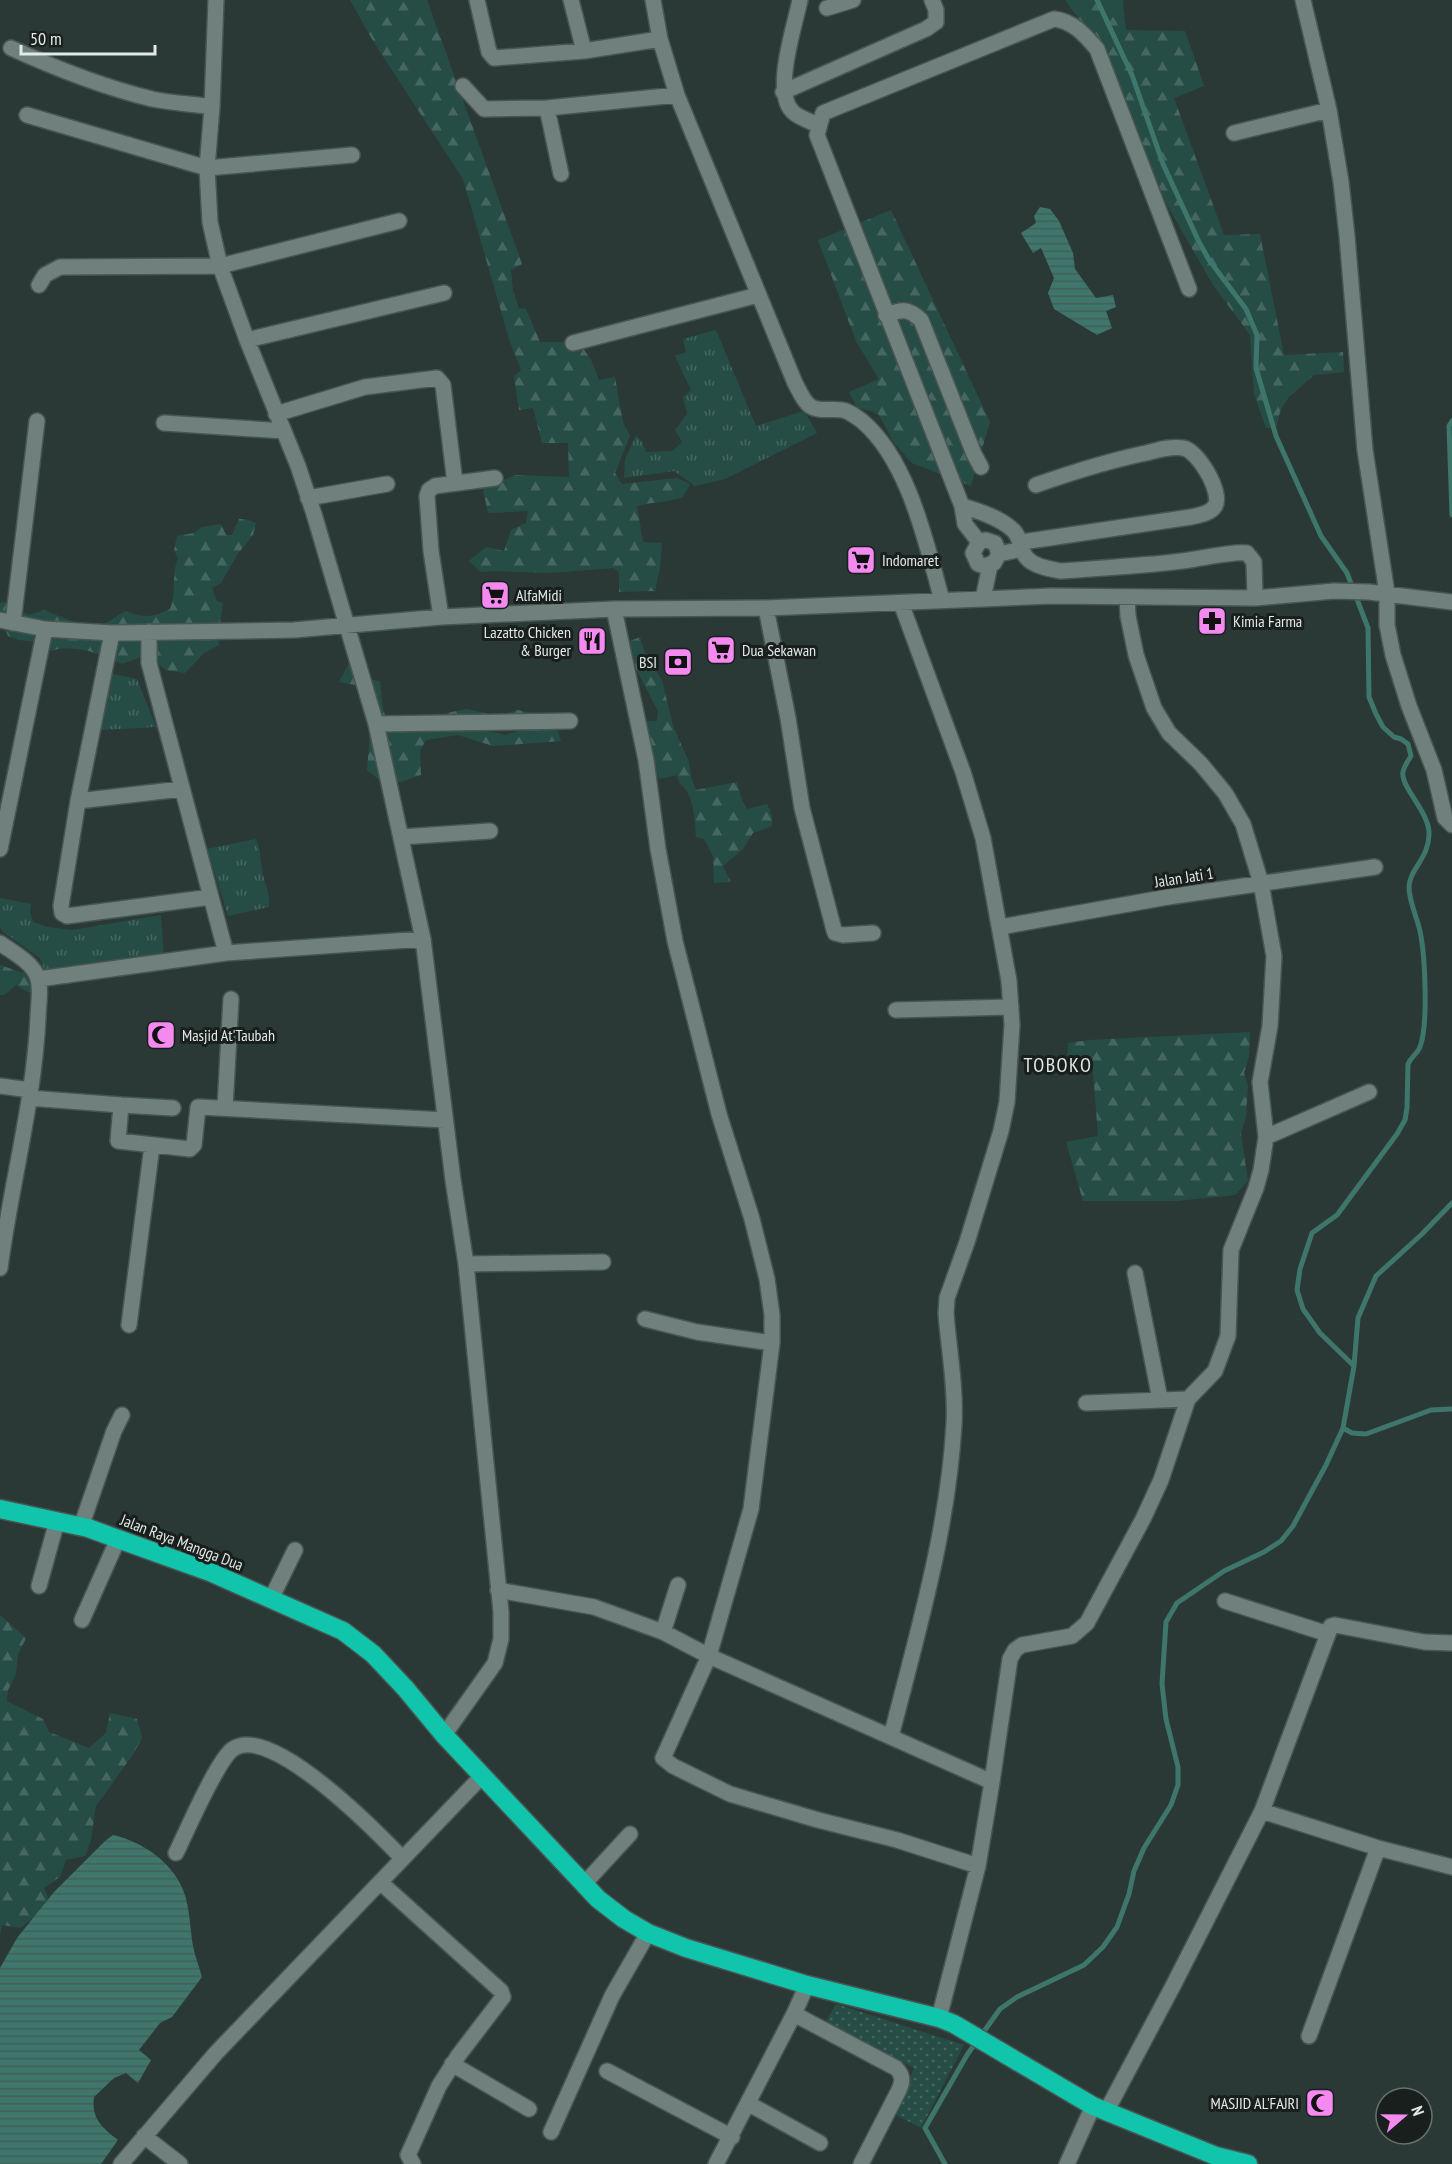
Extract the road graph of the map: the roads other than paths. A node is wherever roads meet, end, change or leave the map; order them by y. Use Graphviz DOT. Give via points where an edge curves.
graph roads {
  1 [pos="216,0"];
  2 [pos="477,0"];
  3 [pos="571,0"];
  4 [pos="653,0"];
  5 [pos="800,0"];
  6 [pos="853,0"];
  7 [pos="932,0"];
  8 [pos="1303,0"];
  9 [pos="827,8"];
  10 [pos="660,39"];
  11 [pos="11,48"];
  12 [pos="584,51"];
  13 [pos="463,86"];
  14 [pos="783,92"];
  15 [pos="677,95"];
  16 [pos="212,107"];
  17 [pos="546,108"];
  18 [pos="1329,110"];
  19 [pos="27,115"];
  20 [pos="818,125"];
  21 [pos="1234,134"];
  22 [pos="352,154"];
  23 [pos="207,168"];
  24 [pos="561,174"];
  25 [pos="399,220"];
  26 [pos="220,266"];
  27 [pos="39,285"];
  28 [pos="1189,289"];
  29 [pos="444,293"];
  30 [pos="758,295"];
  31 [pos="886,315"];
  32 [pos="247,340"];
  33 [pos="573,343"];
  34 [pos="276,414"];
  35 [pos="37,421"];
  36 [pos="164,423"];
  37 [pos="284,431"];
  38 [pos="981,467"];
  39 [pos="495,478"];
  40 [pos="455,483"];
  41 [pos="387,484"];
  42 [pos="1036,485"];
  43 [pos="308,498"];
  44 [pos="962,506"];
  45 [pos="979,542"];
  46 [pos="1022,546"];
  47 [pos="994,560"];
  48 [pos="1387,593"];
  49 [pos="1127,598"];
  50 [pos="1255,598"];
  51 [pos="983,599"];
  52 [pos="942,600"];
  53 [pos="1452,602"];
  54 [pos="901,603"];
  55 [pos="766,608"];
  56 [pos="621,610"];
  57 [pos="441,617"];
  58 [pos="6,621"];
  59 [pos="346,624"];
  60 [pos="45,629"];
  61 [pos="149,632"];
  62 [pos="112,633"];
  63 [pos="570,721"];
  64 [pos="376,724"];
  65 [pos="181,789"];
  66 [pos="78,801"];
  67 [pos="1452,825"];
  68 [pos="490,831"];
  69 [pos="401,837"];
  70 [pos="0,849"];
  71 [pos="1375,867"];
  72 [pos="1261,883"];
  73 [pos="212,897"];
  74 [pos="1000,927"];
  75 [pos="873,933"];
  76 [pos="423,939"];
  77 [pos="0,943"];
  78 [pos="226,953"];
  79 [pos="39,979"];
  80 [pos="231,999"];
  81 [pos="1011,1007"];
  82 [pos="897,1010"];
  83 [pos="0,1086"];
  84 [pos="1369,1092"];
  85 [pos="30,1094"];
  86 [pos="121,1105"];
  87 [pos="173,1108"];
  88 [pos="225,1108"];
  89 [pos="445,1120"];
  90 [pos="1266,1137"];
  91 [pos="152,1146"];
  92 [pos="603,1262"];
  93 [pos="466,1264"];
  94 [pos="0,1268"];
  95 [pos="1135,1273"];
  96 [pos="645,1319"];
  97 [pos="129,1325"];
  98 [pos="772,1343"];
  99 [pos="1160,1399"];
  100 [pos="1188,1399"];
  101 [pos="1086,1403"];
  102 [pos="122,1415"];
  103 [pos="0,1509"];
  104 [pos="57,1521"];
  105 [pos="81,1527"];
  106 [pos="118,1539"];
  107 [pos="295,1550"];
  108 [pos="678,1585"];
  109 [pos="39,1586"];
  110 [pos="498,1590"];
  111 [pos="271,1599"];
  112 [pos="1225,1601"];
  113 [pos="82,1620"];
  114 [pos="663,1632"];
  115 [pos="1328,1634"];
  116 [pos="1452,1643"];
  117 [pos="709,1656"];
  118 [pos="444,1735"];
  119 [pos="891,1737"];
  120 [pos="483,1775"];
  121 [pos="992,1782"];
  122 [pos="1262,1810"];
  123 [pos="630,1834"];
  124 [pos="1378,1848"];
  125 [pos="176,1853"];
  126 [pos="402,1858"];
  127 [pos="978,1866"];
  128 [pos="1452,1867"];
  129 [pos="380,1882"];
  130 [pos="585,1884"];
  131 [pos="648,1933"];
  132 [pos="807,1984"];
  133 [pos="794,2014"];
  134 [pos="946,2021"];
  135 [pos="1309,2036"];
  136 [pos="452,2064"];
  137 [pos="607,2071"];
  138 [pos="748,2104"];
  139 [pos="529,2109"];
  140 [pos="1100,2109"];
  141 [pos="551,2132"];
  142 [pos="144,2136"];
  143 [pos="732,2137"];
  144 [pos="820,2143"];
  145 [pos="121,2164"];
  146 [pos="180,2164"];
  147 [pos="413,2164"];
  148 [pos="716,2164"];
  149 [pos="861,2164"];
  150 [pos="1068,2164"];
  151 [pos="1248,2164"];
  1 -- 16 [label="street"];
  2 -- 12 [label="street" via="489,52 494,58"];
  3 -- 12 [label="street"];
  4 -- 10 [label="street"];
  5 -- 14 [label="street"];
  6 -- 9 [label="street"];
  7 -- 14 [label="street" via="936,22 926,29"];
  8 -- 18 [label="street"];
  10 -- 12 [label="street"];
  10 -- 15 [label="street"];
  11 -- 16 [label="street" via="103,85 154,99"];
  13 -- 17 [label="street" via="484,110"];
  14 -- 20 [label="street" via="794,114"];
  15 -- 17 [label="street"];
  15 -- 30 [label="street"];
  16 -- 23 [label="street"];
  17 -- 24 [label="street"];
  18 -- 21 [label="street"];
  18 -- 48 [label="street" via="1347,237 1365,450"];
  19 -- 23 [label="street"];
  20 -- 28 [label="street" via="823,113 1054,19 1064,20 1097,49"];
  20 -- 31 [label="street" via="816,135"];
  22 -- 23 [label="street"];
  23 -- 26 [label="street" via="210,222"];
  25 -- 26 [label="street"];
  26 -- 27 [label="street" via="60,267 45,275"];
  26 -- 32 [label="street"];
  29 -- 32 [label="street"];
  30 -- 33 [label="street"];
  30 -- 52 [label="street" via="803,398 818,409 846,411 857,417 897,464 924,534"];
  31 -- 38 [label="street" via="911,310 921,320"];
  31 -- 44 [label="street"];
  32 -- 34 [label="street"];
  34 -- 37 [label="street"];
  34 -- 40 [label="street" via="364,387 437,378 443,385"];
  35 -- 58 [label="street"];
  36 -- 37 [label="street"];
  37 -- 43 [label="street"];
  39 -- 40 [label="street"];
  40 -- 57 [label="street" via="435,486 427,496"];
  41 -- 43 [label="street"];
  42 -- 46 [label="street" via="1115,459 1185,448 1200,458 1218,495 1212,511 1191,518"];
  43 -- 59 [label="street"];
  44 -- 45 [label="street" via="965,524"];
  44 -- 46 [label="street" via="1007,525"];
  45 -- 47 [label="street" via="986,540 998,547"];
  45 -- 47 [label="street" via="973,553 978,564"];
  46 -- 47 [label="street"];
  46 -- 50 [label="street" via="1028,560 1060,571 1247,553 1254,562"];
  47 -- 51 [label="street"];
  48 -- 50 [label="street" via="1334,591"];
  48 -- 53 [label="street"];
  48 -- 67 [label="street" via="1386,625 1393,655 1434,770 1445,818"];
  49 -- 50 [label="street"];
  49 -- 51 [label="street"];
  49 -- 72 [label="street" via="1136,655 1154,708 1169,733 1232,802 1246,832"];
  51 -- 52 [label="street"];
  52 -- 54 [label="street"];
  54 -- 55 [label="street"];
  54 -- 74 [label="street" via="980,827"];
  55 -- 56 [label="street"];
  55 -- 75 [label="street" via="802,808 834,930 843,935"];
  56 -- 57 [label="street"];
  56 -- 98 [label="street" via="675,941 767,1279"];
  57 -- 59 [label="street"];
  58 -- 60 [label="street"];
  59 -- 61 [label="street" via="294,630"];
  59 -- 64 [label="street"];
  60 -- 62 [label="street"];
  60 -- 70 [label="street"];
  61 -- 62 [label="street"];
  61 -- 65 [label="street" via="149,663"];
  62 -- 66 [label="street"];
  63 -- 64 [label="street"];
  64 -- 69 [label="street"];
  65 -- 66 [label="street"];
  65 -- 73 [label="street"];
  66 -- 73 [label="street" via="62,913 79,915"];
  68 -- 69 [label="street"];
  69 -- 76 [label="street"];
  71 -- 72 [label="street, Jalan Jati 1"];
  72 -- 74 [label="street, Jalan Jati 1"];
  72 -- 90 [label="street" via="1274,956 1270,1026 1260,1082"];
  73 -- 78 [label="street"];
  74 -- 81 [label="street"];
  76 -- 78 [label="street"];
  76 -- 89 [label="street"];
  77 -- 79 [label="street" via="30,965"];
  78 -- 79 [label="street"];
  79 -- 85 [label="street"];
  80 -- 88 [label="street"];
  81 -- 82 [label="street"];
  81 -- 119 [label="street" via="1007,1102 1001,1131 946,1298 954,1423 942,1523 932,1580"];
  83 -- 85 [label="street"];
  84 -- 90 [label="street"];
  85 -- 86 [label="street"];
  85 -- 94 [label="street"];
  86 -- 87 [label="street"];
  86 -- 91 [label="street" via="118,1140"];
  88 -- 89 [label="street"];
  88 -- 91 [label="street" via="198,1107 192,1149"];
  89 -- 93 [label="street"];
  90 -- 100 [label="street" via="1256,1188 1231,1250 1228,1336 1224,1350 1215,1371"];
  91 -- 97 [label="street"];
  92 -- 93 [label="street"];
  93 -- 110 [label="street"];
  95 -- 99 [label="street"];
  96 -- 98 [label="street" via="697,1332"];
  98 -- 117 [label="street" via="751,1509"];
  99 -- 100 [label="street"];
  99 -- 101 [label="street"];
  100 -- 121 [label="street" via="1161,1480 1086,1623 1072,1636 1022,1645 1010,1659"];
  102 -- 105 [label="street"];
  103 -- 104 [label="highway, Jalan Raya Mangga Dua"];
  104 -- 105 [label="highway, Jalan Raya Mangga Dua"];
  104 -- 109 [label="street"];
  105 -- 106 [label="highway, Jalan Raya Mangga Dua"];
  106 -- 111 [label="highway, Jalan Raya Mangga Dua"];
  106 -- 113 [label="street"];
  107 -- 111 [label="street"];
  108 -- 114 [label="street"];
  110 -- 114 [label="street" via="594,1607"];
  110 -- 118 [label="street" via="501,1639 495,1663"];
  111 -- 118 [label="highway, Jalan Raya Mangga Dua" via="344,1631 405,1688"];
  112 -- 115 [label="street"];
  114 -- 117 [label="street"];
  115 -- 116 [label="street" via="1333,1625 1424,1642"];
  115 -- 122 [label="street"];
  117 -- 119 [label="street"];
  117 -- 127 [label="street" via="663,1756 665,1761 729,1794"];
  118 -- 120 [label="highway, Jalan Raya Mangga Dua"];
  119 -- 121 [label="street"];
  120 -- 126 [label="street"];
  120 -- 130 [label="highway, Jalan Raya Mangga Dua"];
  121 -- 127 [label="street"];
  122 -- 124 [label="street"];
  122 -- 140 [label="street" via="1174,1984"];
  123 -- 130 [label="street"];
  124 -- 128 [label="street"];
  124 -- 135 [label="street"];
  125 -- 126 [label="street" via="220,1765 231,1749 247,1744 266,1749 308,1773 355,1810"];
  126 -- 129 [label="street"];
  127 -- 134 [label="street"];
  129 -- 136 [label="street" via="503,1994"];
  129 -- 142 [label="street" via="216,2054"];
  130 -- 131 [label="highway, Jalan Raya Mangga Dua" via="598,1899"];
  131 -- 132 [label="highway, Jalan Raya Mangga Dua"];
  131 -- 141 [label="street" via="612,1996"];
  132 -- 133 [label="street"];
  132 -- 134 [label="highway, Jalan Raya Mangga Dua"];
  133 -- 138 [label="street"];
  133 -- 149 [label="street" via="900,2072 899,2090"];
  134 -- 140 [label="highway, Jalan Raya Mangga Dua"];
  136 -- 139 [label="street"];
  136 -- 147 [label="street" via="408,2155"];
  137 -- 143 [label="street"];
  138 -- 143 [label="street"];
  138 -- 144 [label="street"];
  140 -- 150 [label="street"];
  140 -- 151 [label="highway, Jalan Raya Mangga Dua" via="1216,2156"];
  142 -- 145 [label="street"];
  142 -- 146 [label="street"];
  143 -- 148 [label="street"];
}
